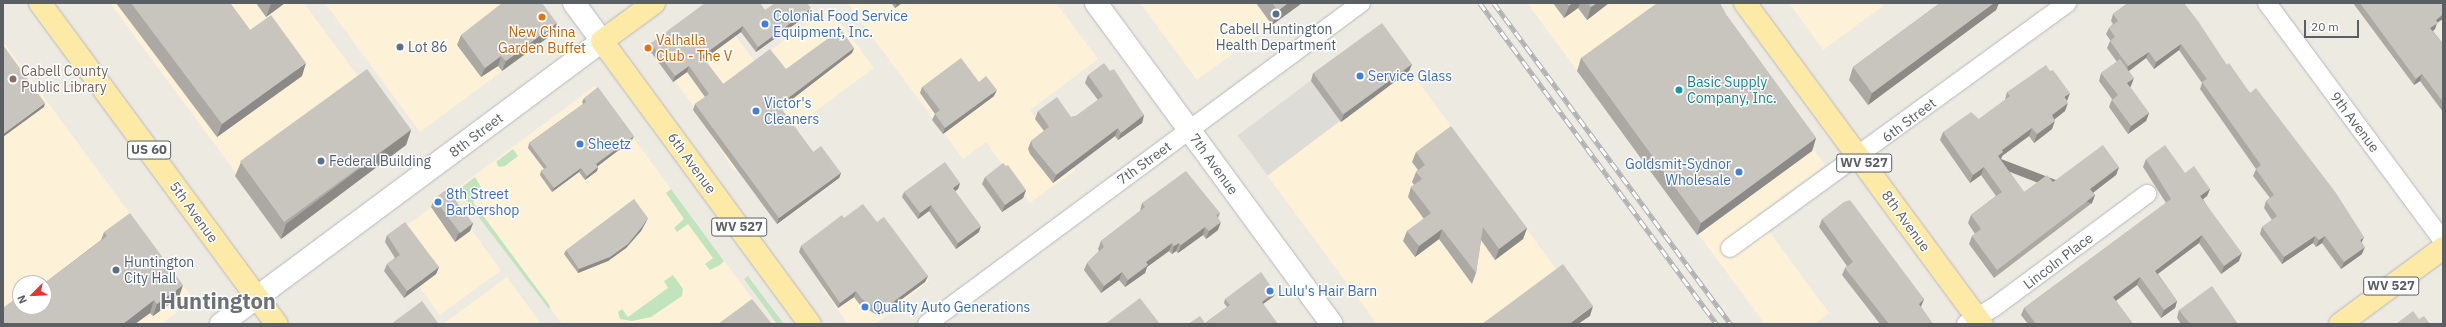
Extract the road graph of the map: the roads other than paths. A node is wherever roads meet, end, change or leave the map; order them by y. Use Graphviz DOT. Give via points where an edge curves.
graph roads {
  1 [pos="40,3"];
  2 [pos="574,3"];
  3 [pos="654,3"];
  4 [pos="1096,3"];
  5 [pos="1361,3"];
  6 [pos="1745,3"];
  7 [pos="2067,3"];
  8 [pos="2267,3"];
  9 [pos="602,41"];
  10 [pos="1189,130"];
  11 [pos="1859,157"];
  12 [pos="2147,194"];
  13 [pos="2443,241"];
  14 [pos="1730,248"];
  15 [pos="2443,248"];
  16 [pos="257,298"];
  17 [pos="1975,322"];
  18 [pos="222,324"];
  19 [pos="277,324"];
  20 [pos="810,324"];
  21 [pos="927,324"];
  22 [pos="1332,324"];
  23 [pos="2340,324"];
  1 -- 16 [label="main road, 5th Avenue / US 60"];
  2 -- 9 [label="main road, 6th Avenue"];
  3 -- 9 [label="main road, 8th Street"];
  4 -- 10 [label="main road, 7th Avenue"];
  5 -- 10 [label="street, 7th Street"];
  6 -- 11 [label="main road, 8th Avenue / WV 527"];
  7 -- 11 [label="street, 6th Street"];
  8 -- 13 [label="street, 9th Avenue"];
  9 -- 16 [label="main road, 8th Street"];
  9 -- 20 [label="main road, 6th Avenue / WV 527"];
  10 -- 21 [label="street, 7th Street"];
  10 -- 22 [label="main road, 7th Avenue"];
  11 -- 14 [label="street, 6th Street"];
  11 -- 17 [label="main road, 8th Avenue / WV 527"];
  12 -- 17 [label="street, Lincoln Place"];
  15 -- 23 [label="main road, WV 527"];
  16 -- 18 [label="main road, 8th Street"];
  16 -- 19 [label="main road, 5th Avenue / US 60"];
}
